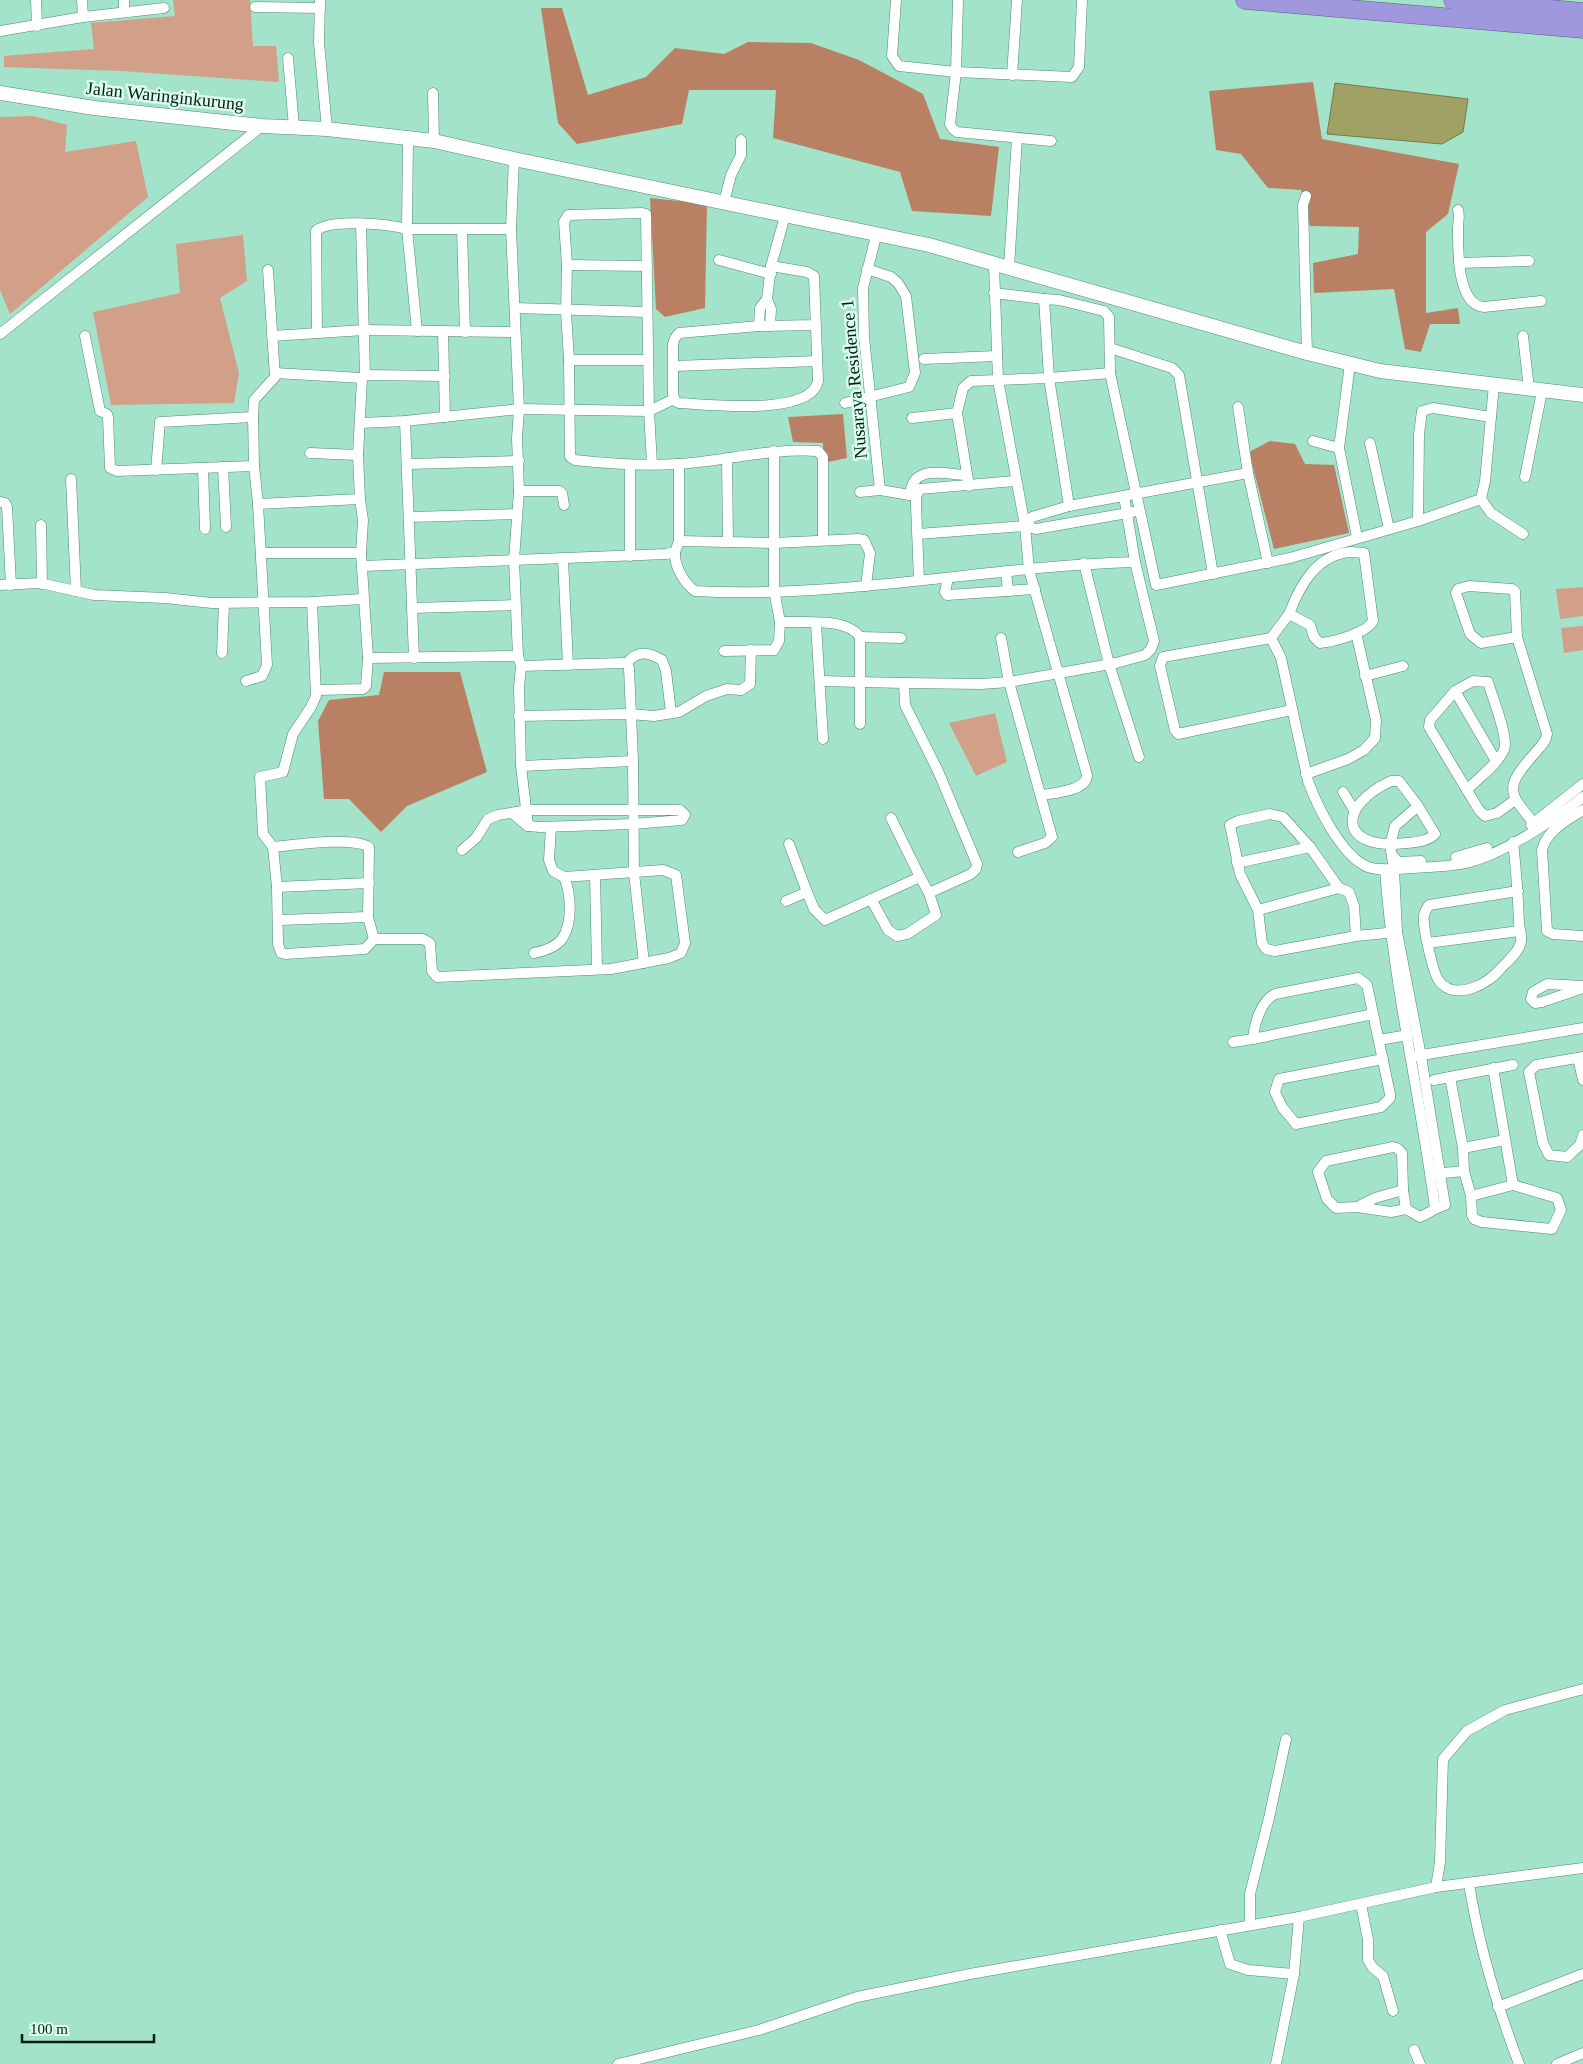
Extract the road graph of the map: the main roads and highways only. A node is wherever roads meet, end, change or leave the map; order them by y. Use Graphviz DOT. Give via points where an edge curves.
graph roads {
  1 [pos="1246,0"];
  2 [pos="1453,0"];
  3 [pos="1357,5"];
  4 [pos="1583,12"];
  5 [pos="1583,29"];
  1 -- 3 [label="highway"];
  2 -- 4 [label="highway"];
  3 -- 5 [label="highway"];
}
